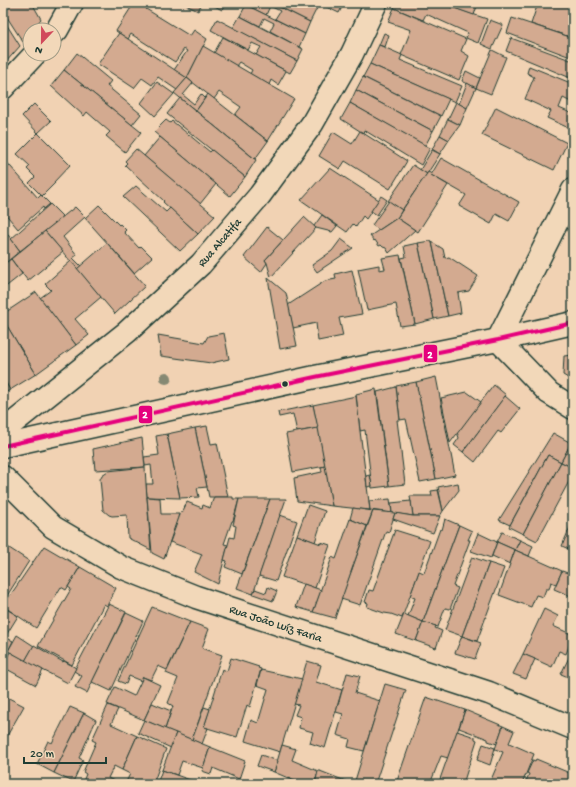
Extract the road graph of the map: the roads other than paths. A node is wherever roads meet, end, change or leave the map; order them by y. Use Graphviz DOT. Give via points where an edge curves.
graph roads {
  1 [pos="72,3"];
  2 [pos="376,3"];
  3 [pos="61,22"];
  4 [pos="27,62"];
  5 [pos="3,88"];
  6 [pos="573,190"];
  7 [pos="573,323"];
  8 [pos="498,340"];
  9 [pos="573,408"];
  10 [pos="3,431"];
  11 [pos="3,446"];
  12 [pos="3,476"];
  13 [pos="573,728"];
  1 -- 3 [label="street"];
  2 -- 10 [label="street, Rua Alcatifa" via="352,54 312,124 260,195 201,264 127,332"];
  4 -- 5 [label="street"];
  6 -- 8 [label="street"];
  7 -- 8 [label="street"];
  8 -- 9 [label="street" via="549,393"];
  8 -- 11 [label="street" via="315,377"];
  12 -- 13 [label="street, Rua João Luíz Faria" via="53,527 121,567 196,597 489,693"];
}
